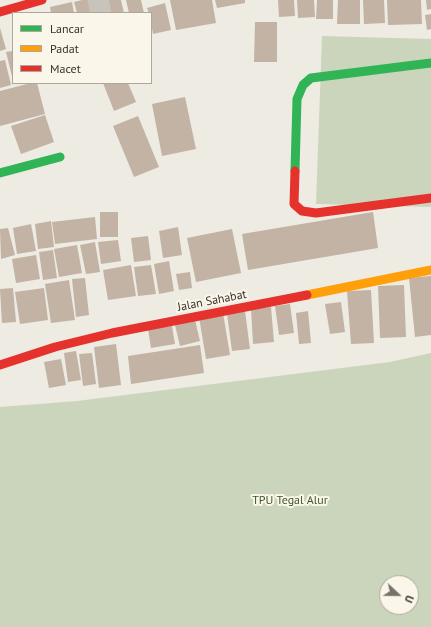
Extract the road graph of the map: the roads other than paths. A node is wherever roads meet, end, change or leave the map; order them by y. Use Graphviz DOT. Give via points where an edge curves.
graph roads {
  1 [pos="42,0"];
  2 [pos="98,0"];
  3 [pos="0,12"];
  4 [pos="102,12"];
  5 [pos="431,63"];
  6 [pos="60,157"];
  7 [pos="0,174"];
  8 [pos="431,198"];
  9 [pos="431,270"];
  10 [pos="0,365"];
  1 -- 3 [label="street"];
  2 -- 4 [label="street"];
  5 -- 8 [label="street" via="311,78 303,85 297,98 294,204 302,211 316,213"];
  6 -- 7 [label="street"];
  9 -- 10 [label="street, Jalan Sahabat" via="112,334 55,347"];
}
